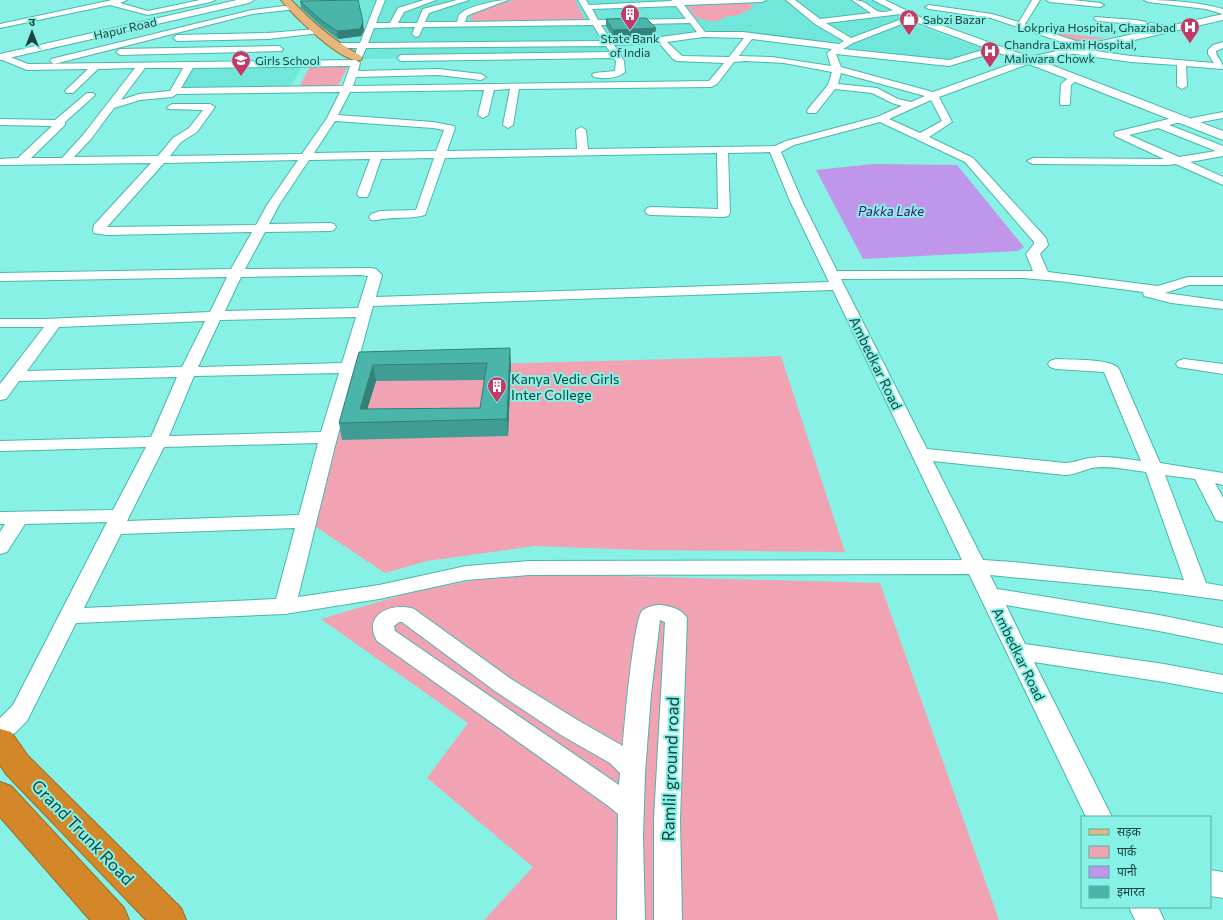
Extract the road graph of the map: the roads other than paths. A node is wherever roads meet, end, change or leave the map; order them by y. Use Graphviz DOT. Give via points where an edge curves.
graph roads {
  1 [pos="123,0"];
  2 [pos="188,0"];
  3 [pos="249,0"];
  4 [pos="432,0"];
  5 [pos="465,0"];
  6 [pos="504,0"];
  7 [pos="762,0"];
  8 [pos="790,0"];
  9 [pos="856,0"];
  10 [pos="878,0"];
  11 [pos="887,0"];
  12 [pos="946,0"];
  13 [pos="1036,0"];
  14 [pos="1050,0"];
  15 [pos="1148,0"];
  16 [pos="1220,0"];
  17 [pos="1082,1"];
  18 [pos="1163,1"];
  19 [pos="71,2"];
  20 [pos="676,2"];
  21 [pos="1101,2"];
  22 [pos="1182,2"];
  23 [pos="112,3"];
  24 [pos="206,3"];
  25 [pos="231,3"];
  26 [pos="290,4"];
  27 [pos="584,4"];
  28 [pos="384,5"];
  29 [pos="975,6"];
  30 [pos="1206,6"];
  31 [pos="130,7"];
  32 [pos="44,8"];
  33 [pos="87,8"];
  34 [pos="174,8"];
  35 [pos="406,8"];
  36 [pos="1140,11"];
  37 [pos="900,12"];
  38 [pos="919,12"];
  39 [pos="965,12"];
  40 [pos="1223,12"];
  41 [pos="62,13"];
  42 [pos="148,14"];
  43 [pos="879,15"];
  44 [pos="160,17"];
  45 [pos="1223,17"];
  46 [pos="256,19"];
  47 [pos="691,21"];
  48 [pos="818,22"];
  49 [pos="597,23"];
  50 [pos="460,24"];
  51 [pos="200,25"];
  52 [pos="237,25"];
  53 [pos="393,25"];
  54 [pos="421,25"];
  55 [pos="0,26"];
  56 [pos="371,26"];
  57 [pos="1021,26"];
  58 [pos="1171,29"];
  59 [pos="317,31"];
  60 [pos="109,32"];
  61 [pos="703,34"];
  62 [pos="268,36"];
  63 [pos="750,36"];
  64 [pos="142,39"];
  65 [pos="661,40"];
  66 [pos="850,41"];
  67 [pos="609,43"];
  68 [pos="744,43"];
  69 [pos="1223,45"];
  70 [pos="337,46"];
  71 [pos="363,46"];
  72 [pos="415,46"];
  73 [pos="1088,48"];
  74 [pos="1218,48"];
  75 [pos="279,49"];
  76 [pos="996,49"];
  77 [pos="1075,51"];
  78 [pos="89,52"];
  79 [pos="834,52"];
  80 [pos="616,55"];
  81 [pos="1,56"];
  82 [pos="395,58"];
  83 [pos="731,59"];
  84 [pos="1031,60"];
  85 [pos="358,63"];
  86 [pos="1180,63"];
  87 [pos="292,64"];
  88 [pos="189,66"];
  89 [pos="1222,66"];
  90 [pos="27,67"];
  91 [pos="95,67"];
  92 [pos="141,67"];
  93 [pos="7,68"];
  94 [pos="836,70"];
  95 [pos="922,70"];
  96 [pos="587,75"];
  97 [pos="1074,78"];
  98 [pos="491,82"];
  99 [pos="515,86"];
  100 [pos="833,86"];
  101 [pos="1182,86"];
  102 [pos="347,88"];
  103 [pos="70,91"];
  104 [pos="173,92"];
  105 [pos="90,95"];
  106 [pos="933,95"];
  107 [pos="1065,102"];
  108 [pos="910,105"];
  109 [pos="112,106"];
  110 [pos="812,111"];
  111 [pos="483,115"];
  112 [pos="1223,115"];
  113 [pos="332,118"];
  114 [pos="881,119"];
  115 [pos="1181,119"];
  116 [pos="1196,120"];
  117 [pos="0,122"];
  118 [pos="59,122"];
  119 [pos="99,122"];
  120 [pos="508,125"];
  121 [pos="1160,125"];
  122 [pos="581,130"];
  123 [pos="1223,131"];
  124 [pos="1223,136"];
  125 [pos="921,137"];
  126 [pos="777,149"];
  127 [pos="722,150"];
  128 [pos="583,152"];
  129 [pos="1223,152"];
  130 [pos="440,154"];
  131 [pos="376,155"];
  132 [pos="307,156"];
  133 [pos="161,159"];
  134 [pos="65,161"];
  135 [pos="1033,161"];
  136 [pos="1178,161"];
  137 [pos="0,162"];
  138 [pos="21,162"];
  139 [pos="1223,181"];
  140 [pos="363,194"];
  141 [pos="650,211"];
  142 [pos="375,217"];
  143 [pos="330,227"];
  144 [pos="262,228"];
  145 [pos="236,273"];
  146 [pos="1042,275"];
  147 [pos="0,277"];
  148 [pos="835,281"];
  149 [pos="1223,282"];
  150 [pos="1133,287"];
  151 [pos="1223,305"];
  152 [pos="366,307"];
  153 [pos="215,316"];
  154 [pos="0,323"];
  155 [pos="45,323"];
  156 [pos="1056,364"];
  157 [pos="1184,364"];
  158 [pos="348,368"];
  159 [pos="1223,369"];
  160 [pos="188,371"];
  161 [pos="14,376"];
  162 [pos="0,394"];
  163 [pos="328,437"];
  164 [pos="158,441"];
  165 [pos="0,446"];
  166 [pos="920,454"];
  167 [pos="1153,467"];
  168 [pos="1202,475"];
  169 [pos="1223,479"];
  170 [pos="1223,516"];
  171 [pos="9,518"];
  172 [pos="307,521"];
  173 [pos="117,522"];
  174 [pos="0,547"];
  175 [pos="976,567"];
  176 [pos="1197,588"];
  177 [pos="1223,593"];
  178 [pos="990,595"];
  179 [pos="285,606"];
  180 [pos="69,616"];
  181 [pos="1223,636"];
  182 [pos="1018,651"];
  183 [pos="1223,684"];
  184 [pos="0,729"];
  185 [pos="0,741"];
  186 [pos="634,771"];
  187 [pos="0,795"];
  188 [pos="631,810"];
  189 [pos="1099,816"];
  190 [pos="1211,883"];
  191 [pos="1223,885"];
  192 [pos="1144,908"];
  193 [pos="112,920"];
  194 [pos="169,920"];
  195 [pos="631,920"];
  196 [pos="668,920"];
  197 [pos="1150,920"];
  1 -- 23 [label="street"];
  2 -- 24 [label="street"];
  3 -- 25 [label="street, Hapur Road"];
  4 -- 35 [label="street"];
  5 -- 54 [label="street" via="428,10"];
  6 -- 50 [label="street" via="468,12 463,15"];
  7 -- 20 [label="street"];
  8 -- 48 [label="street"];
  9 -- 43 [label="street"];
  10 -- 37 [label="street"];
  11 -- 38 [label="street"];
  12 -- 38 [label="street"];
  13 -- 57 [label="street"];
  14 -- 17 [label="street"];
  15 -- 18 [label="street"];
  16 -- 30 [label="street"];
  17 -- 21 [label="street"];
  18 -- 22 [label="street"];
  19 -- 33 [label="street"];
  20 -- 27 [label="street"];
  20 -- 47 [label="street"];
  21 -- 36 [label="street" via="1098,22"];
  22 -- 30 [label="street"];
  23 -- 31 [label="street"];
  23 -- 33 [label="street"];
  24 -- 25 [label="street, Hapur Road"];
  24 -- 34 [label="street"];
  24 -- 44 [label="street, Hapur Road"];
  25 -- 46 [label="street"];
  25 -- 60 [label="street, Hapur Road"];
  26 -- 46 [label="street"];
  26 -- 59 [label="main road"];
  27 -- 49 [label="street"];
  28 -- 35 [label="street"];
  28 -- 56 [label="street"];
  29 -- 39 [label="street"];
  30 -- 40 [label="street"];
  31 -- 34 [label="street" via="151,3"];
  31 -- 42 [label="street"];
  32 -- 41 [label="street"];
  33 -- 41 [label="street"];
  34 -- 42 [label="street"];
  35 -- 53 [label="street" via="401,10"];
  36 -- 58 [label="street"];
  37 -- 38 [label="street"];
  37 -- 43 [label="street"];
  38 -- 39 [label="street"];
  38 -- 66 [label="street"];
  38 -- 76 [label="street"];
  38 -- 84 [label="street"];
  39 -- 57 [label="street" via="992,16"];
  41 -- 55 [label="street"];
  42 -- 44 [label="street"];
  43 -- 48 [label="street"];
  44 -- 81 [label="street, Hapur Road"];
  45 -- 58 [label="street"];
  46 -- 51 [label="street"];
  46 -- 62 [label="street"];
  47 -- 49 [label="street"];
  47 -- 61 [label="street"];
  48 -- 66 [label="street"];
  49 -- 50 [label="street"];
  49 -- 67 [label="street" via="599,32"];
  50 -- 54 [label="street"];
  51 -- 52 [label="street"];
  51 -- 64 [label="street"];
  53 -- 54 [label="street"];
  53 -- 56 [label="street"];
  54 -- 72 [label="street"];
  56 -- 71 [label="street"];
  57 -- 73 [label="street"];
  58 -- 73 [label="street"];
  59 -- 62 [label="street"];
  59 -- 70 [label="main road"];
  60 -- 64 [label="street"];
  60 -- 81 [label="street, Hapur Road"];
  61 -- 63 [label="street"];
  61 -- 65 [label="street"];
  62 -- 64 [label="street"];
  62 -- 75 [label="street"];
  63 -- 68 [label="street"];
  63 -- 79 [label="street"];
  64 -- 78 [label="street"];
  65 -- 67 [label="street"];
  65 -- 83 [label="street" via="680,59"];
  66 -- 79 [label="street"];
  67 -- 72 [label="street"];
  67 -- 80 [label="street"];
  68 -- 79 [label="street"];
  68 -- 83 [label="street"];
  69 -- 74 [label="street"];
  70 -- 71 [label="street"];
  70 -- 85 [label="main road"];
  71 -- 72 [label="street"];
  71 -- 85 [label="street"];
  73 -- 77 [label="street"];
  74 -- 89 [label="street" via="1212,50 1212,54"];
  75 -- 78 [label="street"];
  75 -- 87 [label="street"];
  76 -- 79 [label="street" via="949,63"];
  76 -- 84 [label="street"];
  77 -- 84 [label="street"];
  77 -- 86 [label="street" via="1118,58"];
  78 -- 90 [label="street"];
  79 -- 94 [label="street"];
  79 -- 95 [label="street"];
  80 -- 82 [label="street"];
  80 -- 96 [label="street" via="620,61 620,72 613,75"];
  81 -- 90 [label="street"];
  83 -- 94 [label="street" via="774,58"];
  83 -- 99 [label="street" via="711,84"];
  84 -- 97 [label="street"];
  84 -- 106 [label="street"];
  84 -- 116 [label="street"];
  85 -- 87 [label="street"];
  85 -- 98 [label="street" via="438,72"];
  85 -- 102 [label="street"];
  86 -- 89 [label="street"];
  86 -- 101 [label="street"];
  87 -- 88 [label="street"];
  88 -- 92 [label="street"];
  88 -- 104 [label="street"];
  90 -- 91 [label="street"];
  90 -- 93 [label="street"];
  91 -- 92 [label="street"];
  91 -- 103 [label="street"];
  92 -- 109 [label="street"];
  94 -- 100 [label="street"];
  94 -- 106 [label="street"];
  97 -- 107 [label="street" via="1066,84"];
  97 -- 115 [label="street"];
  98 -- 99 [label="street"];
  98 -- 102 [label="street"];
  98 -- 111 [label="street"];
  99 -- 120 [label="street"];
  100 -- 108 [label="street" via="874,90 895,101"];
  100 -- 110 [label="street"];
  102 -- 104 [label="street"];
  102 -- 113 [label="street"];
  104 -- 109 [label="street" via="139,97"];
  104 -- 133 [label="street" via="172,95 178,97 172,107 210,108 193,130 177,140"];
  105 -- 118 [label="street"];
  106 -- 108 [label="street"];
  106 -- 125 [label="street" via="947,122"];
  108 -- 114 [label="street"];
  109 -- 119 [label="street"];
  112 -- 116 [label="street"];
  113 -- 130 [label="street" via="446,126 450,128"];
  113 -- 132 [label="street"];
  114 -- 125 [label="street"];
  114 -- 126 [label="street" via="790,143"];
  115 -- 121 [label="street"];
  115 -- 124 [label="street"];
  116 -- 123 [label="street"];
  117 -- 118 [label="street"];
  118 -- 119 [label="street"];
  118 -- 138 [label="street" via="60,124"];
  119 -- 134 [label="street"];
  121 -- 129 [label="street"];
  121 -- 136 [label="street" via="1119,134"];
  122 -- 128 [label="street"];
  125 -- 146 [label="street" via="969,160 989,180 1041,242 1033,254"];
  126 -- 127 [label="street"];
  126 -- 148 [label="street, Ambedkar Road" via="776,156"];
  127 -- 128 [label="street"];
  127 -- 141 [label="street" via="724,213"];
  128 -- 130 [label="street"];
  129 -- 136 [label="street"];
  130 -- 131 [label="street"];
  130 -- 142 [label="street" via="421,212"];
  131 -- 132 [label="street"];
  131 -- 140 [label="street"];
  132 -- 133 [label="street"];
  132 -- 144 [label="street" via="273,206"];
  133 -- 134 [label="street"];
  133 -- 144 [label="street" via="99,230"];
  134 -- 138 [label="street"];
  135 -- 136 [label="street"];
  136 -- 139 [label="street"];
  137 -- 138 [label="street"];
  143 -- 144 [label="street"];
  144 -- 145 [label="street"];
  145 -- 147 [label="street"];
  145 -- 152 [label="street" via="371,272 375,275"];
  145 -- 153 [label="street"];
  146 -- 148 [label="street" via="932,274"];
  146 -- 150 [label="street"];
  148 -- 152 [label="street"];
  148 -- 166 [label="street, Ambedkar Road"];
  149 -- 150 [label="street" via="1188,281 1159,290"];
  150 -- 151 [label="street" via="1171,299"];
  152 -- 153 [label="street"];
  152 -- 158 [label="street"];
  153 -- 155 [label="street"];
  153 -- 160 [label="street"];
  154 -- 155 [label="street"];
  155 -- 161 [label="street" via="52,327"];
  156 -- 167 [label="street" via="1111,369"];
  157 -- 159 [label="street"];
  158 -- 160 [label="street"];
  158 -- 163 [label="street"];
  160 -- 161 [label="street"];
  160 -- 164 [label="street"];
  161 -- 162 [label="street"];
  163 -- 164 [label="street"];
  163 -- 172 [label="street"];
  164 -- 165 [label="street"];
  164 -- 173 [label="street"];
  166 -- 167 [label="street" via="1065,469 1097,462"];
  166 -- 175 [label="street, Ambedkar Road"];
  167 -- 168 [label="street"];
  167 -- 176 [label="street"];
  168 -- 169 [label="street"];
  168 -- 170 [label="street"];
  171 -- 173 [label="street"];
  171 -- 174 [label="street"];
  172 -- 173 [label="street"];
  172 -- 179 [label="street"];
  173 -- 180 [label="street"];
  175 -- 176 [label="street"];
  175 -- 178 [label="street, Ambedkar Road"];
  175 -- 179 [label="street" via="501,569 466,573 379,592"];
  176 -- 177 [label="street"];
  178 -- 181 [label="street"];
  178 -- 182 [label="street, Ambedkar Road"];
  179 -- 180 [label="street"];
  180 -- 184 [label="street" via="21,711 14,720"];
  182 -- 183 [label="street"];
  182 -- 189 [label="street, Ambedkar Road"];
  185 -- 194 [label="highway, Grand Trunk Road" via="17,765"];
  186 -- 188 [label="street"];
  186 -- 188 [label="street" via="619,756 503,685 406,614 393,616 383,624 385,635"];
  186 -- 196 [label="street, Ramlil ground road" via="650,616 655,612 666,612 676,618 666,819"];
  187 -- 193 [label="highway"];
  188 -- 195 [label="street"];
  190 -- 191 [label="street"];
  192 -- 197 [label="street"];
}
